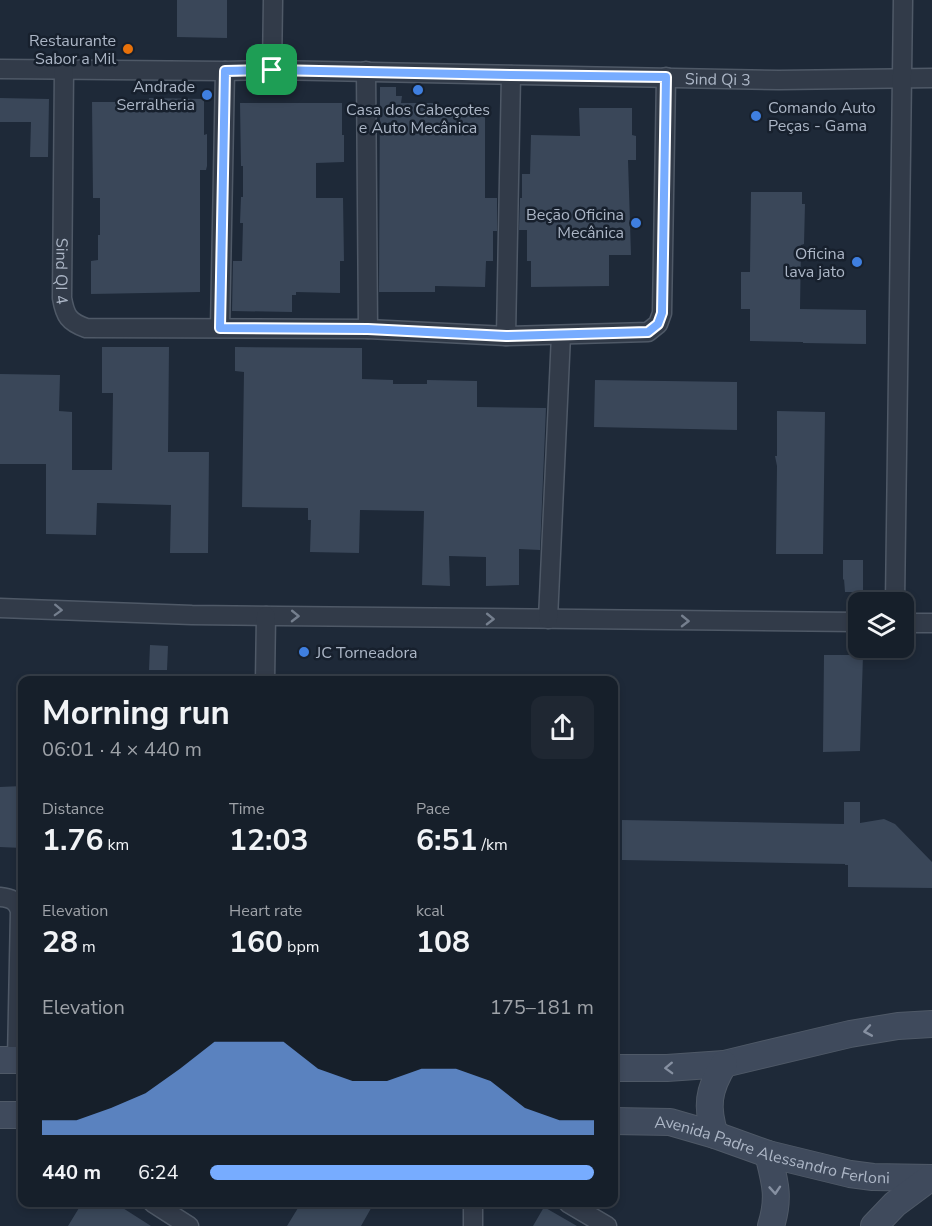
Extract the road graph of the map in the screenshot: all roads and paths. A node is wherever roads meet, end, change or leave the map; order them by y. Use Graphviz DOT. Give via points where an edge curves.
graph roads {
  1 [pos="273,0"];
  2 [pos="903,0"];
  3 [pos="0,69"];
  4 [pos="64,69"];
  5 [pos="272,70"];
  6 [pos="225,71"];
  7 [pos="366,71"];
  8 [pos="511,75"];
  9 [pos="666,77"];
  10 [pos="902,78"];
  11 [pos="932,78"];
  12 [pos="220,328"];
  13 [pos="368,329"];
  14 [pos="561,335"];
  15 [pos="506,336"];
  16 [pos="895,592"];
  17 [pos="0,608"];
  18 [pos="266,616"];
  19 [pos="548,619"];
  20 [pos="848,622"];
  21 [pos="914,623"];
  22 [pos="932,623"];
  23 [pos="265,676"];
  24 [pos="0,897"];
  25 [pos="18,905"];
  26 [pos="18,954"];
  27 [pos="930,1022"];
  28 [pos="13,1060"];
  29 [pos="724,1064"];
  30 [pos="618,1068"];
  31 [pos="0,1115"];
  32 [pos="18,1115"];
  33 [pos="618,1121"];
  34 [pos="715,1136"];
  35 [pos="768,1154"];
  36 [pos="931,1178"];
  37 [pos="159,1207"];
  38 [pos="473,1207"];
  39 [pos="575,1207"];
  40 [pos="189,1226"];
  41 [pos="473,1226"];
  42 [pos="607,1226"];
  43 [pos="771,1226"];
  44 [pos="874,1226"];
  1 -- 5 [label="street"];
  2 -- 10 [label="street"];
  3 -- 4 [label="street, Sind Qi 3"];
  4 -- 6 [label="street, Sind Qi 3"];
  4 -- 12 [label="street, Sind QI 4" via="62,298 67,315 74,324 86,328"];
  5 -- 6 [label="street, Sind Qi 3"];
  5 -- 7 [label="street, Sind Qi 3"];
  6 -- 12 [label="street"];
  7 -- 8 [label="street, Sind Qi 3"];
  7 -- 13 [label="street"];
  8 -- 9 [label="street, Sind Qi 3"];
  8 -- 15 [label="street"];
  9 -- 10 [label="street, Sind Qi 3"];
  9 -- 14 [label="street, Sind QI 4" via="662,313 658,324 648,332"];
  10 -- 11 [label="street, Sind Qi 3"];
  10 -- 16 [label="street"];
  12 -- 13 [label="street, Sind QI 4"];
  13 -- 15 [label="street, Sind QI 4"];
  14 -- 15 [label="street, Sind QI 4"];
  14 -- 19 [label="street"];
  17 -- 18 [label="street, one-way"];
  18 -- 19 [label="street, one-way"];
  18 -- 23 [label="street"];
  19 -- 20 [label="street, one-way"];
  21 -- 22 [label="street"];
  24 -- 25 [label="street"];
  26 -- 28 [label="street"];
  27 -- 29 [label="main road, one-way" via="850,1034"];
  29 -- 30 [label="main road, one-way"];
  29 -- 34 [label="main road" via="711,1089 708,1107"];
  31 -- 32 [label="main road"];
  33 -- 34 [label="main road, Avenida Padre Alessandro Ferloni" via="670,1122"];
  34 -- 35 [label="main road, Avenida Padre Alessandro Ferloni"];
  35 -- 36 [label="main road, Avenida Padre Alessandro Ferloni" via="873,1178"];
  35 -- 43 [label="main road, one-way" via="777,1190"];
  36 -- 44 [label="main road" via="895,1204"];
  37 -- 40 [label="street"];
  38 -- 41 [label="street"];
  39 -- 42 [label="street"];
}
